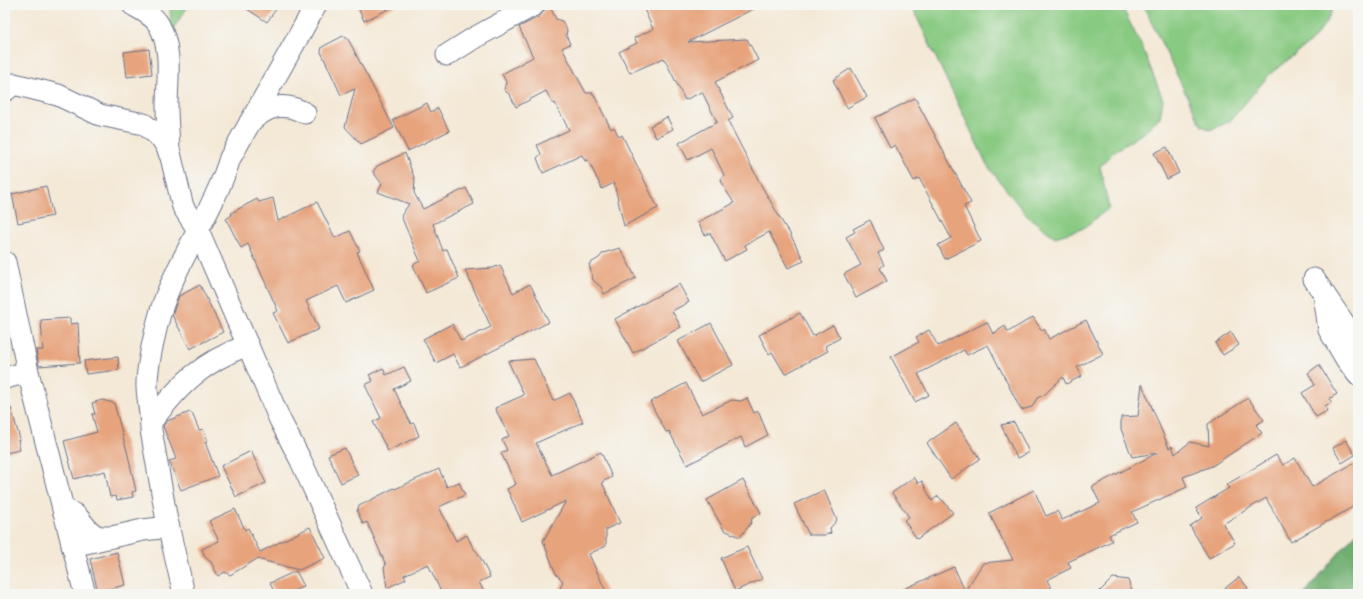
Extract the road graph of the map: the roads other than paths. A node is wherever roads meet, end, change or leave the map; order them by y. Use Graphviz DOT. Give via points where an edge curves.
graph roads {
  1 [pos="133,5"];
  2 [pos="316,5"];
  3 [pos="534,5"];
  4 [pos="447,55"];
  5 [pos="8,85"];
  6 [pos="305,113"];
  7 [pos="249,123"];
  8 [pos="170,153"];
  9 [pos="198,230"];
  10 [pos="5,262"];
  11 [pos="1358,344"];
  12 [pos="248,345"];
  13 [pos="28,372"];
  14 [pos="1358,375"];
  15 [pos="5,378"];
  16 [pos="151,422"];
  17 [pos="63,510"];
  18 [pos="169,527"];
  19 [pos="110,537"];
  20 [pos="72,546"];
  21 [pos="85,594"];
  22 [pos="184,594"];
  23 [pos="362,594"];
  1 -- 8 [label="street" via="158,23 165,37"];
  2 -- 7 [label="street"];
  3 -- 4 [label="street"];
  5 -- 8 [label="street" via="58,95 100,115 144,124 162,139"];
  6 -- 7 [label="street" via="295,107 284,106 270,109"];
  7 -- 9 [label="street" via="230,158 222,185"];
  8 -- 9 [label="street" via="183,207"];
  9 -- 12 [label="street"];
  9 -- 16 [label="street" via="166,296 157,324 147,386"];
  10 -- 13 [label="street"];
  11 -- 14 [label="street" via="1319,286 1329,330"];
  12 -- 16 [label="street" via="207,364 183,383"];
  12 -- 23 [label="street" via="280,420"];
  13 -- 15 [label="street"];
  13 -- 17 [label="street"];
  16 -- 18 [label="street"];
  17 -- 19 [label="street" via="78,515 86,528 97,536"];
  17 -- 20 [label="street"];
  18 -- 19 [label="street"];
  18 -- 22 [label="street"];
  19 -- 20 [label="street"];
  20 -- 21 [label="street"];
}
